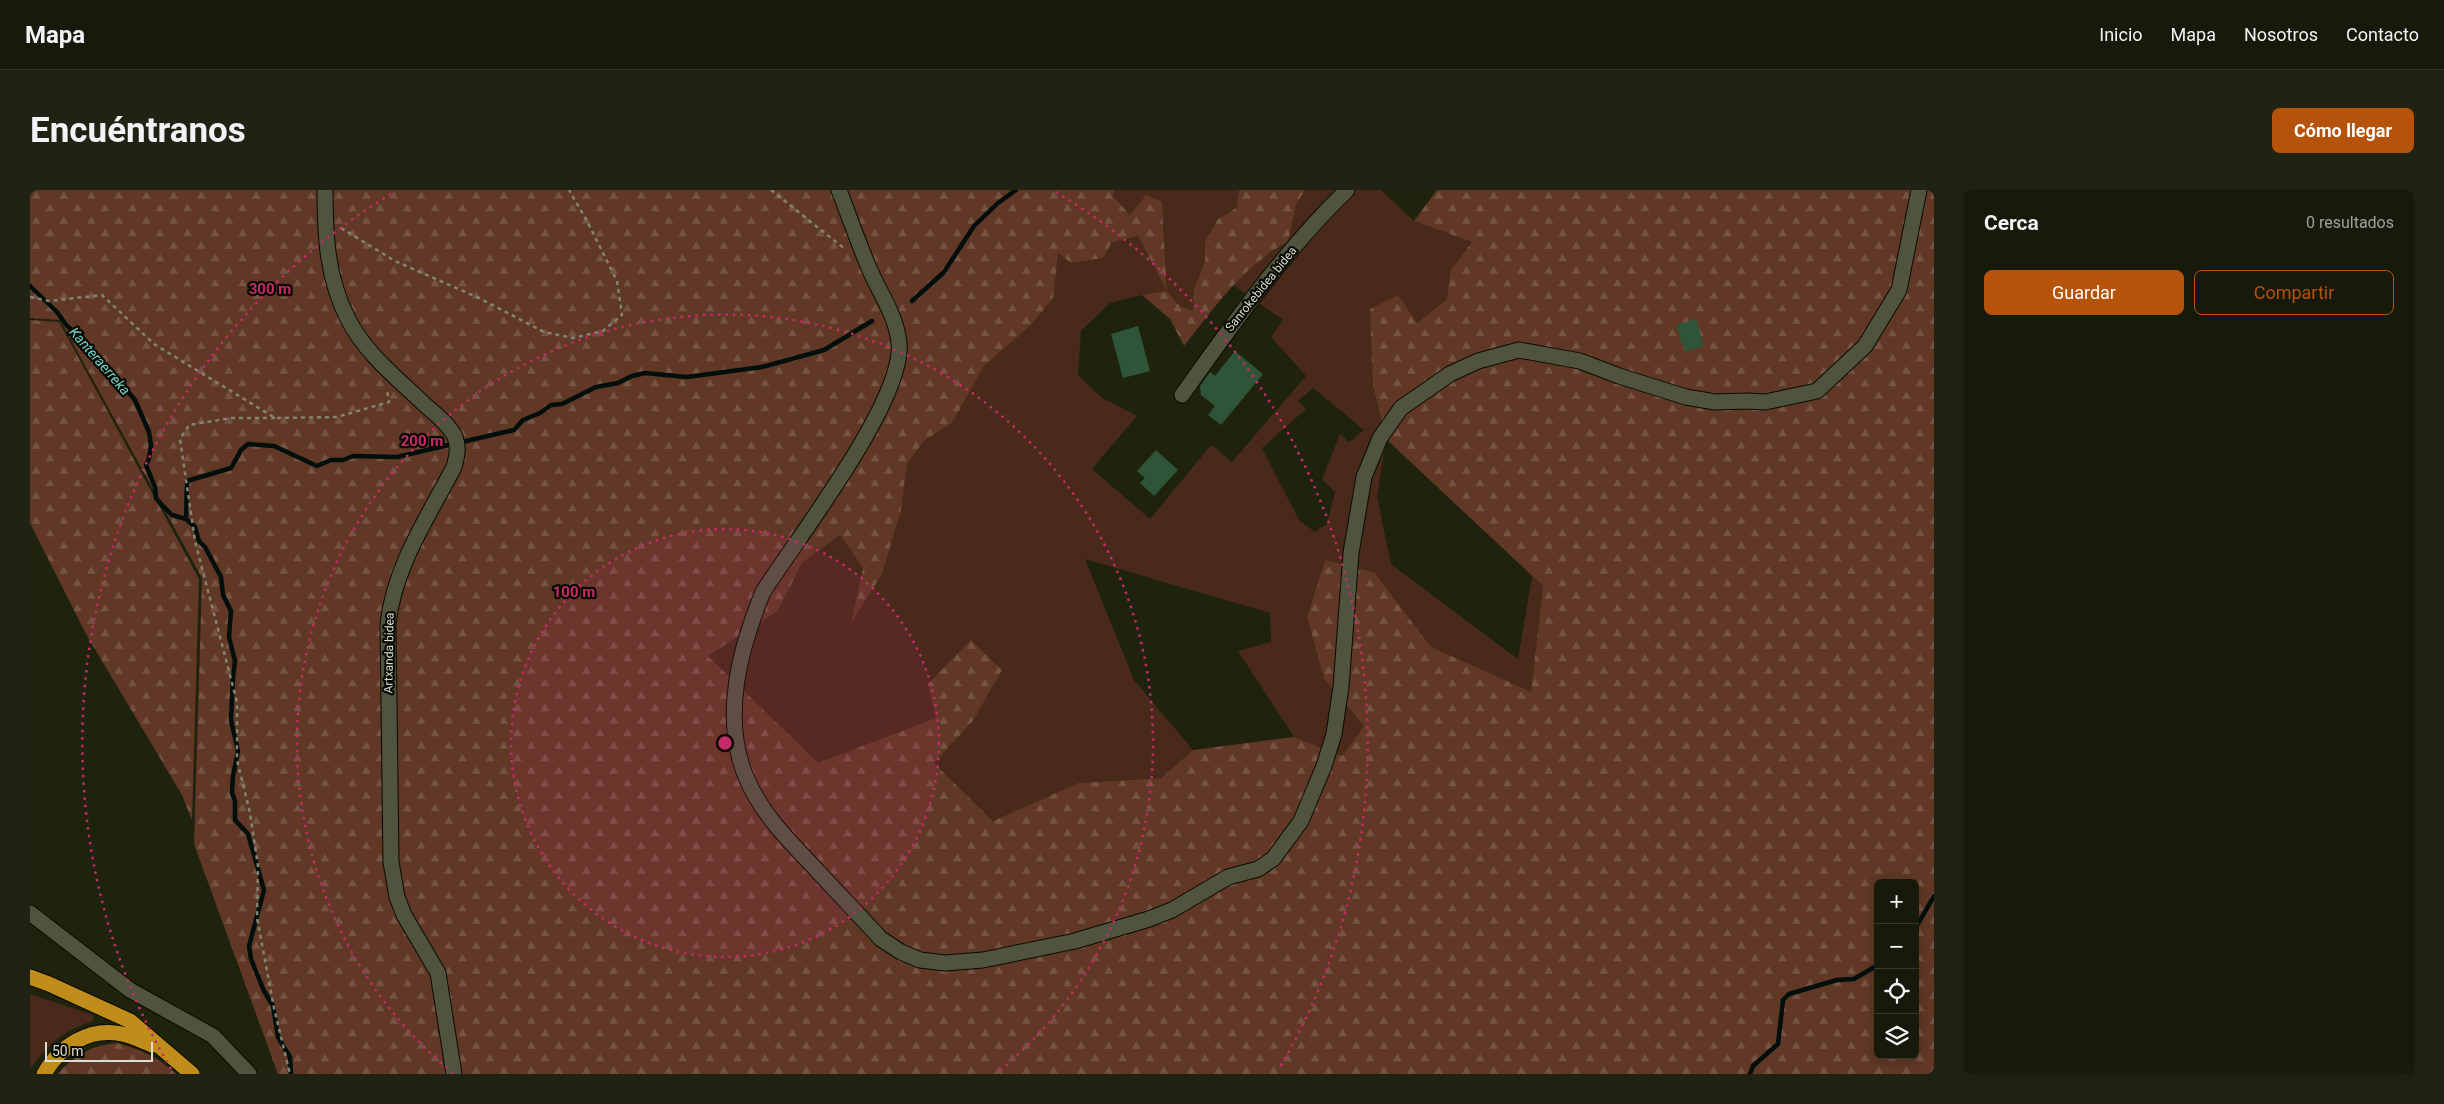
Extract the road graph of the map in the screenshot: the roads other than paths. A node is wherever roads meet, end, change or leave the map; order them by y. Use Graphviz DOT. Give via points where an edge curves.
graph roads {
  1 [pos="324,190"];
  2 [pos="839,190"];
  3 [pos="1347,190"];
  4 [pos="1920,190"];
  5 [pos="1182,395"];
  6 [pos="30,913"];
  7 [pos="30,977"];
  8 [pos="165,1049"];
  9 [pos="44,1074"];
  10 [pos="192,1074"];
  11 [pos="249,1074"];
  12 [pos="454,1074"];
  1 -- 12 [label="street, Artxanda bidea" via="329,264 336,294 349,322 384,366 455,436 458,452 454,466 398,575 388,624 391,862 397,897 404,915 438,972"];
  2 -- 4 [label="street" via="892,317 899,342 898,365 885,399 860,446 759,600 745,640 737,678 735,726 746,776 760,804 781,832 882,939 920,960 945,963 983,960 1113,931 1172,910 1228,877 1258,869 1273,859 1301,821 1334,734 1341,688 1351,553 1364,477 1380,438 1401,408 1450,374 1478,361 1519,350 1580,361 1635,382 1715,402 1765,402 1817,391 1865,346 1899,290"];
  3 -- 5 [label="street, Sanrokebidea bidea" via="1309,229"];
  6 -- 11 [label="street" via="130,990 213,1036"];
  7 -- 8 [label="highway" via="130,1022"];
  8 -- 9 [label="highway" via="123,1034 106,1032 91,1035 62,1050"];
  8 -- 10 [label="highway"];
}
